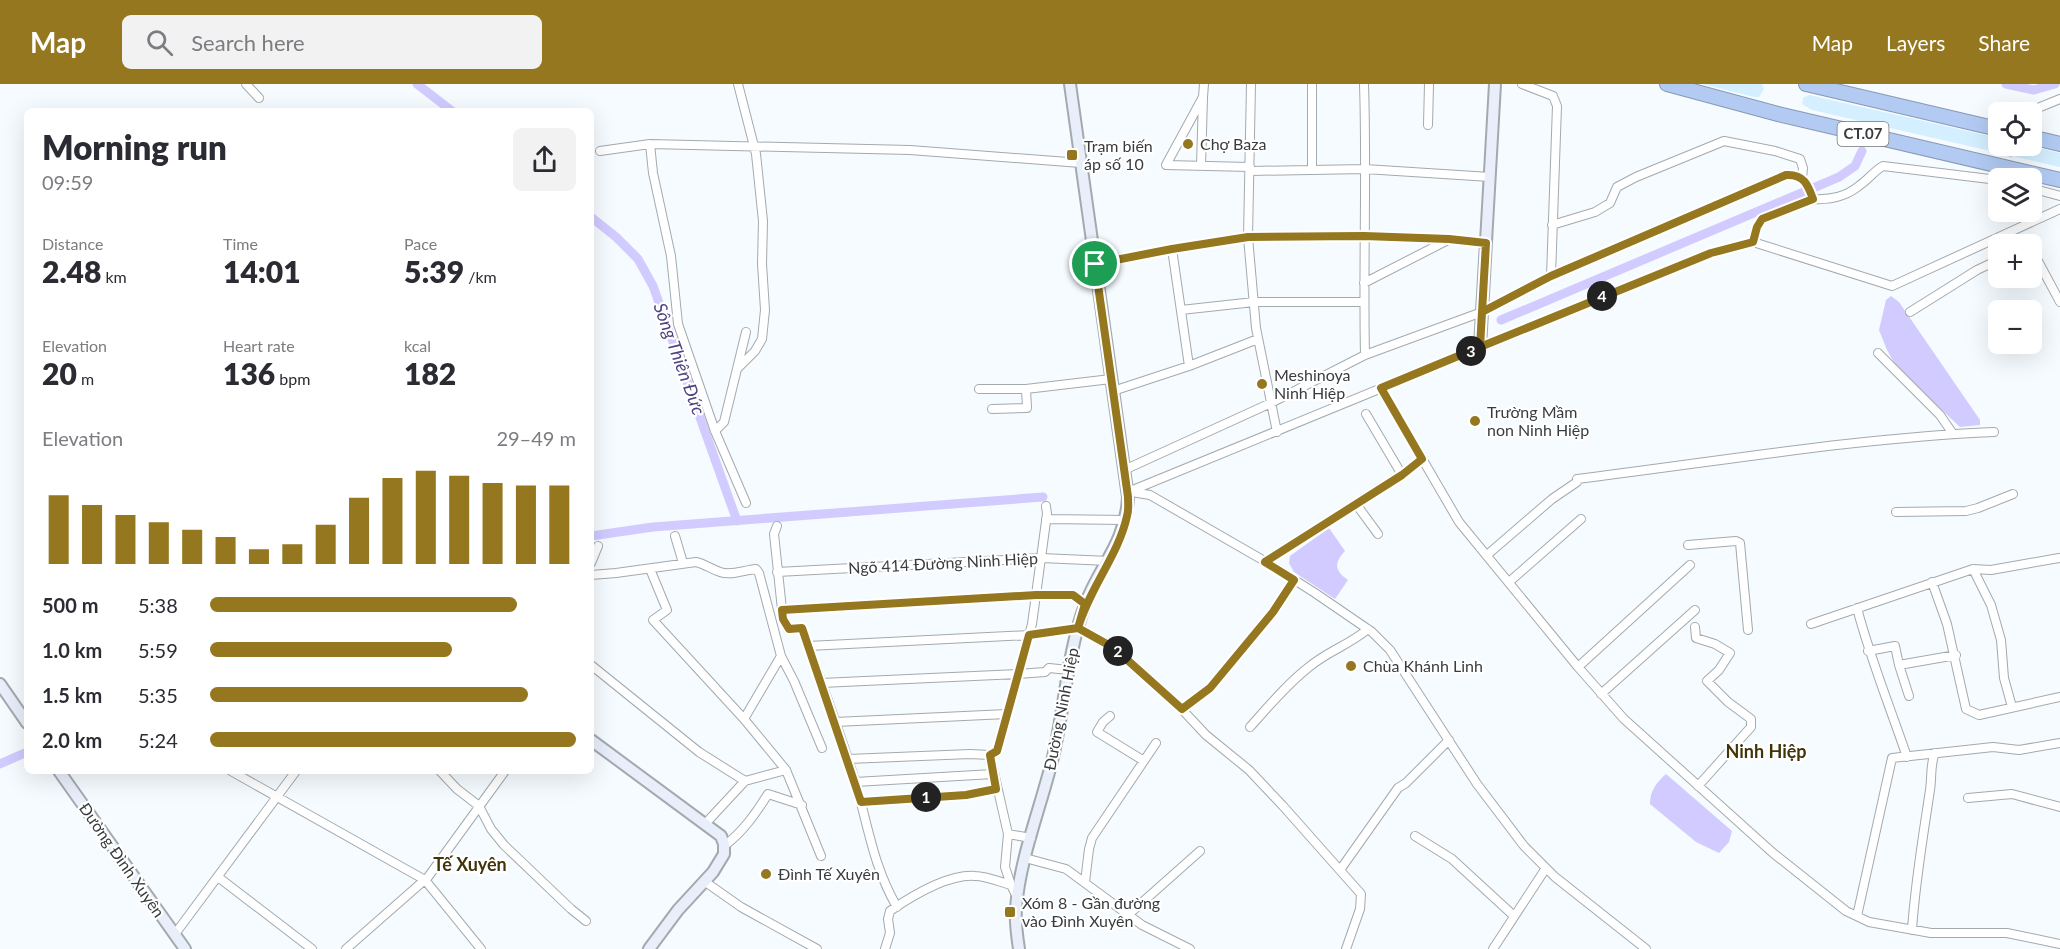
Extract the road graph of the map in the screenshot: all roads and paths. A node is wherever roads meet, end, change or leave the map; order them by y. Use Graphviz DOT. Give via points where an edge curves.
graph roads {
  1 [pos="246,84"];
  2 [pos="738,84"];
  3 [pos="1070,84"];
  4 [pos="1204,84"];
  5 [pos="1251,84"];
  6 [pos="1312,84"];
  7 [pos="1364,84"];
  8 [pos="1429,84"];
  9 [pos="1495,84"];
  10 [pos="1522,84"];
  11 [pos="1667,84"];
  12 [pos="1806,84"];
  13 [pos="1203,97"];
  14 [pos="259,98"];
  15 [pos="2060,99"];
  16 [pos="2042,106"];
  17 [pos="1428,125"];
  18 [pos="1988,127"];
  19 [pos="2042,140"];
  20 [pos="650,144"];
  21 [pos="2060,144"];
  22 [pos="754,147"];
  23 [pos="600,151"];
  24 [pos="1081,163"];
  25 [pos="1201,166"];
  26 [pos="1250,169"];
  27 [pos="1365,169"];
  28 [pos="1312,170"];
  29 [pos="1490,177"];
  30 [pos="1988,179"];
  31 [pos="2060,180"];
  32 [pos="1805,181"];
  33 [pos="2042,191"];
  34 [pos="2060,195"];
  35 [pos="1813,197"];
  36 [pos="2060,209"];
  37 [pos="1552,225"];
  38 [pos="1364,236"];
  39 [pos="1248,237"];
  40 [pos="1449,239"];
  41 [pos="1753,242"];
  42 [pos="1486,243"];
  43 [pos="1172,249"];
  44 [pos="1095,264"];
  45 [pos="1988,265"];
  46 [pos="2042,268"];
  47 [pos="1551,276"];
  48 [pos="1364,283"];
  49 [pos="1254,302"];
  50 [pos="1364,302"];
  51 [pos="2060,302"];
  52 [pos="1181,310"];
  53 [pos="1482,312"];
  54 [pos="1910,312"];
  55 [pos="746,332"];
  56 [pos="1258,339"];
  57 [pos="1480,347"];
  58 [pos="1878,353"];
  59 [pos="1365,355"];
  60 [pos="1189,366"];
  61 [pos="738,368"];
  62 [pos="1111,379"];
  63 [pos="1381,388"];
  64 [pos="979,389"];
  65 [pos="1026,389"];
  66 [pos="1113,391"];
  67 [pos="1271,403"];
  68 [pos="992,409"];
  69 [pos="1366,414"];
  70 [pos="715,431"];
  71 [pos="1277,432"];
  72 [pos="1994,432"];
  73 [pos="1953,434"];
  74 [pos="1422,459"];
  75 [pos="1124,470"];
  76 [pos="1402,475"];
  77 [pos="1128,492"];
  78 [pos="2013,494"];
  79 [pos="746,503"];
  80 [pos="1356,504"];
  81 [pos="1046,506"];
  82 [pos="1896,512"];
  83 [pos="1046,519"];
  84 [pos="1581,519"];
  85 [pos="1126,520"];
  86 [pos="777,526"];
  87 [pos="1378,534"];
  88 [pos="675,536"];
  89 [pos="1688,545"];
  90 [pos="598,546"];
  91 [pos="1488,555"];
  92 [pos="594,556"];
  93 [pos="1041,558"];
  94 [pos="2059,558"];
  95 [pos="1109,561"];
  96 [pos="1265,562"];
  97 [pos="683,563"];
  98 [pos="1690,565"];
  99 [pos="650,569"];
  100 [pos="1973,569"];
  101 [pos="777,572"];
  102 [pos="594,575"];
  103 [pos="1294,580"];
  104 [pos="1509,582"];
  105 [pos="1932,582"];
  106 [pos="1036,595"];
  107 [pos="1085,604"];
  108 [pos="1857,608"];
  109 [pos="782,610"];
  110 [pos="1695,610"];
  111 [pos="1811,624"];
  112 [pos="1695,627"];
  113 [pos="1078,628"];
  114 [pos="1368,629"];
  115 [pos="1748,630"];
  116 [pos="1029,635"];
  117 [pos="808,646"];
  118 [pos="1868,651"];
  119 [pos="1956,655"];
  120 [pos="781,656"];
  121 [pos="1899,665"];
  122 [pos="594,667"];
  123 [pos="1578,667"];
  124 [pos="1069,670"];
  125 [pos="1018,674"];
  126 [pos="821,683"];
  127 [pos="0,684"];
  128 [pos="1601,694"];
  129 [pos="1909,696"];
  130 [pos="2060,697"];
  131 [pos="2012,707"];
  132 [pos="1182,709"];
  133 [pos="1007,714"];
  134 [pos="1110,716"];
  135 [pos="24,719"];
  136 [pos="744,719"];
  137 [pos="835,722"];
  138 [pos="1250,727"];
  139 [pos="1449,740"];
  140 [pos="594,742"];
  141 [pos="1156,743"];
  142 [pos="2060,743"];
  143 [pos="822,748"];
  144 [pos="1935,753"];
  145 [pos="990,755"];
  146 [pos="1907,757"];
  147 [pos="848,759"];
  148 [pos="1144,761"];
  149 [pos="786,770"];
  150 [pos="61,774"];
  151 [pos="237,774"];
  152 [pos="294,774"];
  153 [pos="443,774"];
  154 [pos="503,774"];
  155 [pos="993,774"];
  156 [pos="745,781"];
  157 [pos="855,782"];
  158 [pos="1698,786"];
  159 [pos="996,789"];
  160 [pos="277,796"];
  161 [pos="1968,798"];
  162 [pos="861,802"];
  163 [pos="802,805"];
  164 [pos="479,806"];
  165 [pos="2060,807"];
  166 [pos="705,824"];
  167 [pos="1008,834"];
  168 [pos="1415,836"];
  169 [pos="1031,838"];
  170 [pos="724,846"];
  171 [pos="1200,850"];
  172 [pos="821,856"];
  173 [pos="1025,858"];
  174 [pos="1546,868"];
  175 [pos="1340,870"];
  176 [pos="218,877"];
  177 [pos="425,880"];
  178 [pos="704,881"];
  179 [pos="1085,882"];
  180 [pos="1011,885"];
  181 [pos="894,909"];
  182 [pos="1016,909"];
  183 [pos="1128,915"];
  184 [pos="1514,916"];
  185 [pos="1857,916"];
  186 [pos="586,921"];
  187 [pos="1912,930"];
  188 [pos="175,934"];
  189 [pos="2060,944"];
  190 [pos="185,949"];
  191 [pos="312,949"];
  192 [pos="346,949"];
  193 [pos="481,949"];
  194 [pos="649,949"];
  195 [pos="817,949"];
  196 [pos="885,949"];
  197 [pos="1019,949"];
  198 [pos="1190,949"];
  199 [pos="1346,949"];
  200 [pos="1493,949"];
  201 [pos="1647,949"];
  1 -- 14 [label="street"];
  2 -- 22 [label="street"];
  3 -- 24 [label="main road, Đường Ninh Hiệp"];
  4 -- 13 [label="street"];
  5 -- 26 [label="street"];
  6 -- 28 [label="street"];
  7 -- 27 [label="street"];
  8 -- 17 [label="street"];
  9 -- 29 [label="main road"];
  10 -- 37 [label="street" via="1553,96 1557,106"];
  11 -- 31 [label="highway, CT.07"];
  12 -- 18 [label="highway, CT.07"];
  13 -- 25 [label="street"];
  13 -- 25 [label="street" via="1166,165"];
  15 -- 16 [label="street"];
  19 -- 21 [label="highway"];
  20 -- 22 [label="street"];
  20 -- 23 [label="street"];
  20 -- 70 [label="street" via="671,256 678,324"];
  22 -- 24 [label="street" via="910,150"];
  22 -- 61 [label="street" via="763,221 765,310 762,339"];
  24 -- 44 [label="main road, Đường Ninh Hiệp"];
  25 -- 26 [label="street"];
  26 -- 28 [label="street"];
  26 -- 39 [label="street"];
  27 -- 28 [label="street"];
  27 -- 29 [label="street"];
  27 -- 38 [label="street"];
  29 -- 42 [label="main road"];
  30 -- 35 [label="street" via="1889,166 1876,170 1843,195 1830,200"];
  32 -- 35 [label="street"];
  32 -- 37 [label="street" via="1800,159 1724,141 1617,187 1610,203 1595,212"];
  32 -- 47 [label="street" via="1786,175"];
  33 -- 34 [label="street"];
  35 -- 41 [label="street" via="1762,219"];
  36 -- 41 [label="street" via="1892,286"];
  37 -- 47 [label="street"];
  38 -- 39 [label="street"];
  38 -- 40 [label="street"];
  38 -- 48 [label="street"];
  39 -- 43 [label="street"];
  39 -- 49 [label="street"];
  40 -- 42 [label="street"];
  40 -- 48 [label="street"];
  41 -- 57 [label="street" via="1711,253"];
  42 -- 53 [label="main road"];
  43 -- 44 [label="street"];
  43 -- 52 [label="street"];
  44 -- 62 [label="main road, Đường Ninh Hiệp"];
  45 -- 54 [label="street"];
  46 -- 51 [label="street"];
  47 -- 53 [label="street"];
  48 -- 50 [label="street"];
  49 -- 50 [label="street"];
  49 -- 52 [label="street"];
  49 -- 56 [label="street"];
  50 -- 59 [label="street"];
  52 -- 60 [label="street"];
  53 -- 57 [label="main road"];
  53 -- 59 [label="street"];
  55 -- 61 [label="street"];
  56 -- 60 [label="street"];
  56 -- 67 [label="street"];
  57 -- 63 [label="street"];
  58 -- 73 [label="street" via="1940,415"];
  59 -- 67 [label="street"];
  60 -- 66 [label="street"];
  61 -- 70 [label="street" via="724,422"];
  62 -- 65 [label="street"];
  62 -- 66 [label="main road, Đường Ninh Hiệp"];
  63 -- 71 [label="street"];
  63 -- 74 [label="street"];
  64 -- 65 [label="street"];
  65 -- 68 [label="street" via="1027,408"];
  66 -- 75 [label="main road, Đường Ninh Hiệp"];
  67 -- 71 [label="street"];
  67 -- 75 [label="street"];
  69 -- 76 [label="street"];
  70 -- 79 [label="street"];
  71 -- 77 [label="street"];
  72 -- 73 [label="street"];
  73 -- 91 [label="street" via="1785,451 1577,480"];
  74 -- 76 [label="street"];
  74 -- 91 [label="street" via="1459,522"];
  75 -- 77 [label="main road, Đường Ninh Hiệp"];
  76 -- 80 [label="street"];
  77 -- 85 [label="main road, Đường Ninh Hiệp"];
  77 -- 96 [label="street" via="1150,495"];
  78 -- 82 [label="street" via="1966,511"];
  80 -- 87 [label="street"];
  80 -- 96 [label="street"];
  81 -- 83 [label="street"];
  83 -- 85 [label="street"];
  83 -- 93 [label="street"];
  84 -- 104 [label="street"];
  85 -- 95 [label="main road, Đường Ninh Hiệp"];
  86 -- 101 [label="street"];
  88 -- 97 [label="street"];
  89 -- 115 [label="street" via="1740,543"];
  90 -- 92 [label="street"];
  91 -- 104 [label="street"];
  93 -- 95 [label="street, Ngõ 414 Đường Ninh Hiệp"];
  93 -- 101 [label="street, Ngõ 414 Đường Ninh Hiệp"];
  93 -- 106 [label="street"];
  94 -- 100 [label="street" via="1991,570"];
  95 -- 107 [label="main road, Đường Ninh Hiệp"];
  96 -- 103 [label="street"];
  97 -- 99 [label="street"];
  97 -- 120 [label="street" via="706,564 729,574 756,568"];
  98 -- 123 [label="street"];
  99 -- 102 [label="street"];
  99 -- 136 [label="street" via="667,610 652,620"];
  100 -- 105 [label="street"];
  100 -- 131 [label="street" via="1991,605 2001,640 2004,678"];
  101 -- 109 [label="street"];
  103 -- 114 [label="street"];
  103 -- 132 [label="street" via="1273,612 1210,688"];
  104 -- 123 [label="street"];
  105 -- 108 [label="street"];
  105 -- 119 [label="street"];
  106 -- 107 [label="street" via="1073,595"];
  106 -- 109 [label="street"];
  106 -- 116 [label="street"];
  107 -- 113 [label="main road, Đường Ninh Hiệp"];
  108 -- 111 [label="street"];
  108 -- 118 [label="street"];
  109 -- 117 [label="street" via="789,629 802,628"];
  110 -- 128 [label="street"];
  112 -- 158 [label="street" via="1696,638 1730,653 1707,681 1751,720 1751,727"];
  113 -- 116 [label="street"];
  113 -- 124 [label="main road, Đường Ninh Hiệp"];
  113 -- 132 [label="street" via="1114,648"];
  114 -- 138 [label="street" via="1307,668"];
  114 -- 139 [label="street" via="1390,650"];
  116 -- 117 [label="street"];
  116 -- 125 [label="street"];
  117 -- 126 [label="street"];
  118 -- 121 [label="street" via="1895,646"];
  118 -- 146 [label="street"];
  119 -- 121 [label="street"];
  119 -- 131 [label="street" via="1966,709 1979,715"];
  120 -- 136 [label="street"];
  120 -- 143 [label="street"];
  121 -- 129 [label="street"];
  122 -- 156 [label="street" via="699,752"];
  123 -- 128 [label="street"];
  124 -- 125 [label="street" via="1050,668 1045,672"];
  124 -- 169 [label="main road, Đường Ninh Hiệp" via="1053,759"];
  125 -- 126 [label="street"];
  125 -- 133 [label="street"];
  126 -- 137 [label="street"];
  127 -- 135 [label="main road"];
  128 -- 158 [label="street"];
  130 -- 131 [label="street"];
  132 -- 175 [label="street" via="1206,735 1249,770"];
  133 -- 137 [label="street"];
  133 -- 145 [label="street" via="997,751"];
  134 -- 148 [label="street" via="1097,732"];
  136 -- 149 [label="street"];
  137 -- 147 [label="street"];
  139 -- 174 [label="street" via="1477,784 1524,846"];
  139 -- 175 [label="street" via="1394,793"];
  140 -- 166 [label="main road"];
  141 -- 148 [label="street"];
  142 -- 144 [label="street" via="2019,750 1993,747"];
  144 -- 146 [label="street"];
  144 -- 187 [label="street"];
  145 -- 147 [label="street"];
  145 -- 155 [label="street"];
  146 -- 185 [label="street" via="1892,758"];
  147 -- 157 [label="street"];
  148 -- 179 [label="street" via="1092,838"];
  149 -- 156 [label="street"];
  149 -- 163 [label="street"];
  150 -- 188 [label="main road, Đường Đình Xuyên"];
  151 -- 160 [label="street"];
  152 -- 160 [label="street"];
  153 -- 164 [label="street"];
  154 -- 164 [label="street"];
  155 -- 157 [label="street"];
  155 -- 159 [label="street"];
  156 -- 166 [label="street"];
  157 -- 162 [label="street"];
  158 -- 185 [label="street" via="1773,853"];
  159 -- 162 [label="street" via="966,795"];
  159 -- 167 [label="street"];
  160 -- 176 [label="street"];
  160 -- 177 [label="street"];
  161 -- 165 [label="street" via="2012,794"];
  162 -- 181 [label="street" via="874,857"];
  163 -- 170 [label="street" via="768,794 734,839"];
  163 -- 172 [label="street"];
  164 -- 177 [label="street"];
  164 -- 186 [label="street" via="490,829"];
  166 -- 170 [label="main road" via="721,836"];
  167 -- 169 [label="street"];
  167 -- 180 [label="street" via="1005,867"];
  168 -- 184 [label="street" via="1452,859"];
  169 -- 173 [label="main road, Đường Ninh Hiệp"];
  170 -- 178 [label="main road" via="724,854"];
  171 -- 183 [label="street"];
  173 -- 179 [label="street" via="1066,868"];
  173 -- 182 [label="main road, Đường Ninh Hiệp"];
  174 -- 184 [label="street"];
  174 -- 201 [label="street"];
  175 -- 199 [label="street" via="1361,894"];
  176 -- 188 [label="street"];
  176 -- 191 [label="street"];
  177 -- 192 [label="street"];
  177 -- 193 [label="street"];
  178 -- 194 [label="main road"];
  178 -- 195 [label="street" via="741,907"];
  179 -- 183 [label="street"];
  180 -- 181 [label="street" via="977,875 955,877"];
  180 -- 182 [label="street" via="1016,893"];
  181 -- 196 [label="street" via="888,919 890,933"];
  182 -- 197 [label="main road, Đường Ninh Hiệp"];
  183 -- 198 [label="street"];
  184 -- 200 [label="street"];
  185 -- 187 [label="street"];
  187 -- 189 [label="street" via="2007,933"];
  188 -- 190 [label="main road, Đường Đình Xuyên"];
}
